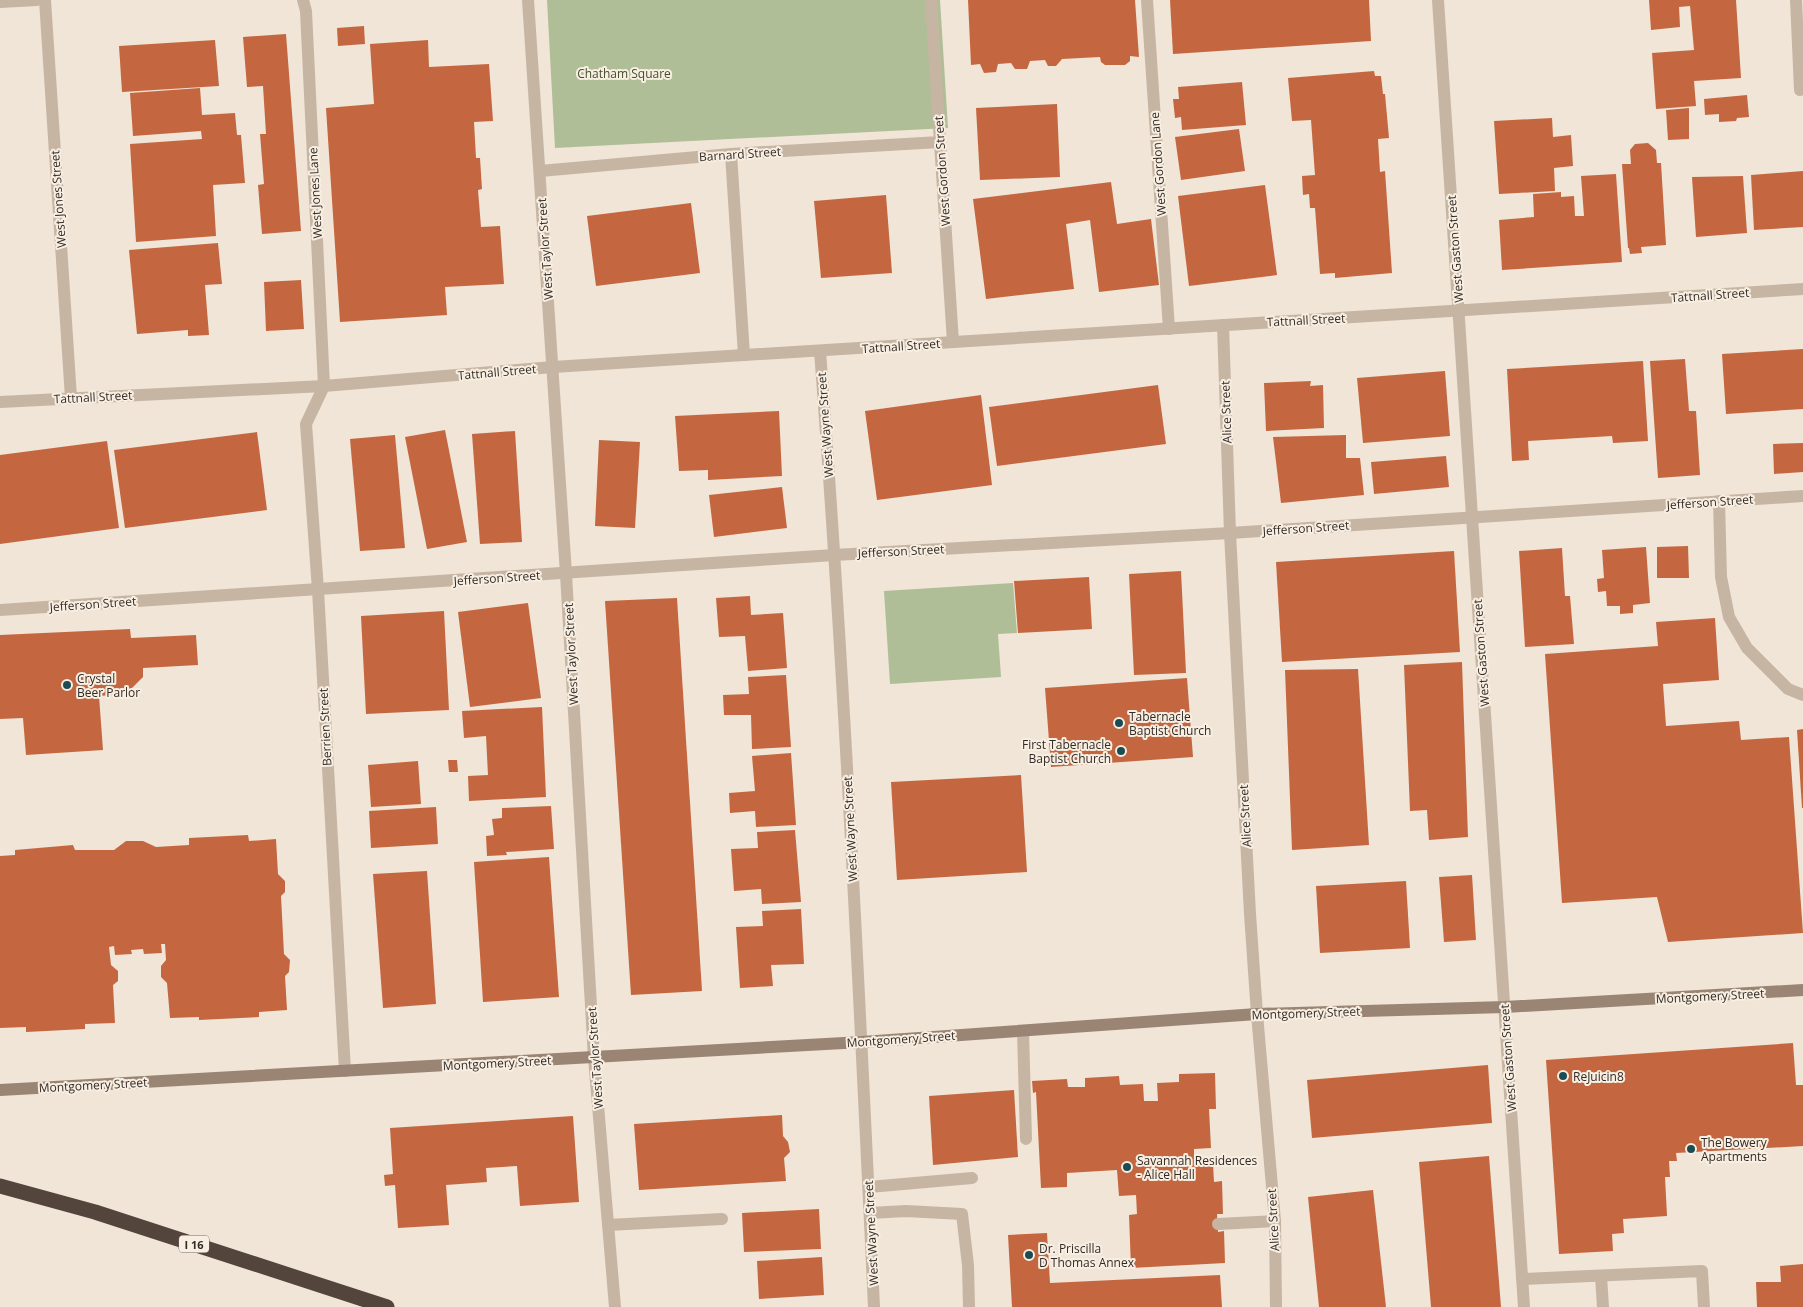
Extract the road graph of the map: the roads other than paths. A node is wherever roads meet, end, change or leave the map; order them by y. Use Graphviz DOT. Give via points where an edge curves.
graph roads {
  1 [pos="37,0"];
  2 [pos="44,0"];
  3 [pos="303,0"];
  4 [pos="528,0"];
  5 [pos="931,0"];
  6 [pos="1147,0"];
  7 [pos="1438,0"];
  8 [pos="1796,0"];
  9 [pos="0,2"];
  10 [pos="1800,90"];
  11 [pos="940,142"];
  12 [pos="731,154"];
  13 [pos="540,171"];
  14 [pos="1803,289"];
  15 [pos="1459,310"];
  16 [pos="1223,325"];
  17 [pos="1169,328"];
  18 [pos="953,342"];
  19 [pos="820,351"];
  20 [pos="744,355"];
  21 [pos="553,367"];
  22 [pos="324,386"];
  23 [pos="71,398"];
  24 [pos="0,402"];
  25 [pos="1803,496"];
  26 [pos="1719,501"];
  27 [pos="1473,517"];
  28 [pos="1230,532"];
  29 [pos="834,555"];
  30 [pos="566,574"];
  31 [pos="318,590"];
  32 [pos="0,610"];
  33 [pos="1803,695"];
  34 [pos="1803,990"];
  35 [pos="1505,1007"];
  36 [pos="1257,1014"];
  37 [pos="1023,1031"];
  38 [pos="862,1042"];
  39 [pos="594,1058"];
  40 [pos="345,1072"];
  41 [pos="0,1090"];
  42 [pos="1026,1139"];
  43 [pos="972,1178"];
  44 [pos="0,1186"];
  45 [pos="869,1187"];
  46 [pos="870,1213"];
  47 [pos="722,1219"];
  48 [pos="1275,1221"];
  49 [pos="1218,1224"];
  50 [pos="608,1225"];
  51 [pos="1601,1276"];
  52 [pos="1522,1279"];
  53 [pos="387,1307"];
  54 [pos="615,1307"];
  55 [pos="874,1307"];
  56 [pos="969,1307"];
  57 [pos="1276,1307"];
  58 [pos="1524,1307"];
  59 [pos="1603,1307"];
  60 [pos="1704,1307"];
  1 -- 9 [label="street"];
  2 -- 23 [label="street, West Jones Street"];
  3 -- 22 [label="street, West Jones Lane"];
  4 -- 13 [label="street, West Taylor Street"];
  5 -- 11 [label="street, West Gordon Street"];
  6 -- 17 [label="street, West Gordon Lane"];
  7 -- 15 [label="street, West Gaston Street"];
  8 -- 10 [label="street"];
  11 -- 12 [label="street, Barnard Street"];
  11 -- 18 [label="street, West Gordon Street"];
  12 -- 13 [label="street, Barnard Street"];
  12 -- 20 [label="street"];
  13 -- 21 [label="street, West Taylor Street"];
  14 -- 15 [label="street, Tattnall Street"];
  15 -- 16 [label="street, Tattnall Street"];
  15 -- 27 [label="street, West Gaston Street"];
  16 -- 17 [label="street, Tattnall Street"];
  16 -- 28 [label="street, Alice Street"];
  17 -- 18 [label="street, Tattnall Street"];
  18 -- 19 [label="street, Tattnall Street"];
  19 -- 20 [label="street, Tattnall Street"];
  19 -- 29 [label="street, West Wayne Street"];
  20 -- 21 [label="street, Tattnall Street"];
  21 -- 22 [label="street, Tattnall Street"];
  21 -- 30 [label="street, West Taylor Street"];
  22 -- 23 [label="street, Tattnall Street"];
  22 -- 31 [label="street, Berrien Street" via="306,424"];
  23 -- 24 [label="street, Tattnall Street"];
  25 -- 26 [label="street, Jefferson Street"];
  26 -- 27 [label="street, Jefferson Street"];
  26 -- 33 [label="street" via="1721,577 1729,617 1747,648 1788,689"];
  27 -- 28 [label="street, Jefferson Street"];
  27 -- 35 [label="street, West Gaston Street"];
  28 -- 29 [label="street, Jefferson Street"];
  28 -- 36 [label="street, Alice Street"];
  29 -- 30 [label="street, Jefferson Street"];
  29 -- 38 [label="street, West Wayne Street"];
  30 -- 31 [label="street, Jefferson Street"];
  30 -- 39 [label="street, West Taylor Street"];
  31 -- 32 [label="street, Jefferson Street"];
  31 -- 40 [label="street, Berrien Street"];
  34 -- 35 [label="main road, Montgomery Street"];
  35 -- 36 [label="main road, Montgomery Street"];
  35 -- 52 [label="street, West Gaston Street"];
  36 -- 37 [label="main road, Montgomery Street"];
  36 -- 48 [label="street, Alice Street"];
  37 -- 38 [label="main road, Montgomery Street"];
  37 -- 42 [label="street"];
  38 -- 39 [label="main road, Montgomery Street"];
  38 -- 45 [label="street, West Wayne Street"];
  39 -- 40 [label="main road, Montgomery Street"];
  39 -- 50 [label="street, West Taylor Street"];
  40 -- 41 [label="main road, Montgomery Street"];
  43 -- 45 [label="street"];
  44 -- 53 [label="highway, I 16" via="95,1212"];
  45 -- 46 [label="street, West Wayne Street"];
  46 -- 55 [label="street, West Wayne Street"];
  46 -- 56 [label="street" via="962,1214"];
  47 -- 50 [label="street"];
  48 -- 49 [label="street"];
  48 -- 57 [label="street, Alice Street"];
  50 -- 54 [label="street, West Taylor Street"];
  51 -- 52 [label="street"];
  51 -- 59 [label="street"];
  51 -- 60 [label="street" via="1702,1271"];
  52 -- 58 [label="street, West Gaston Street"];
}
